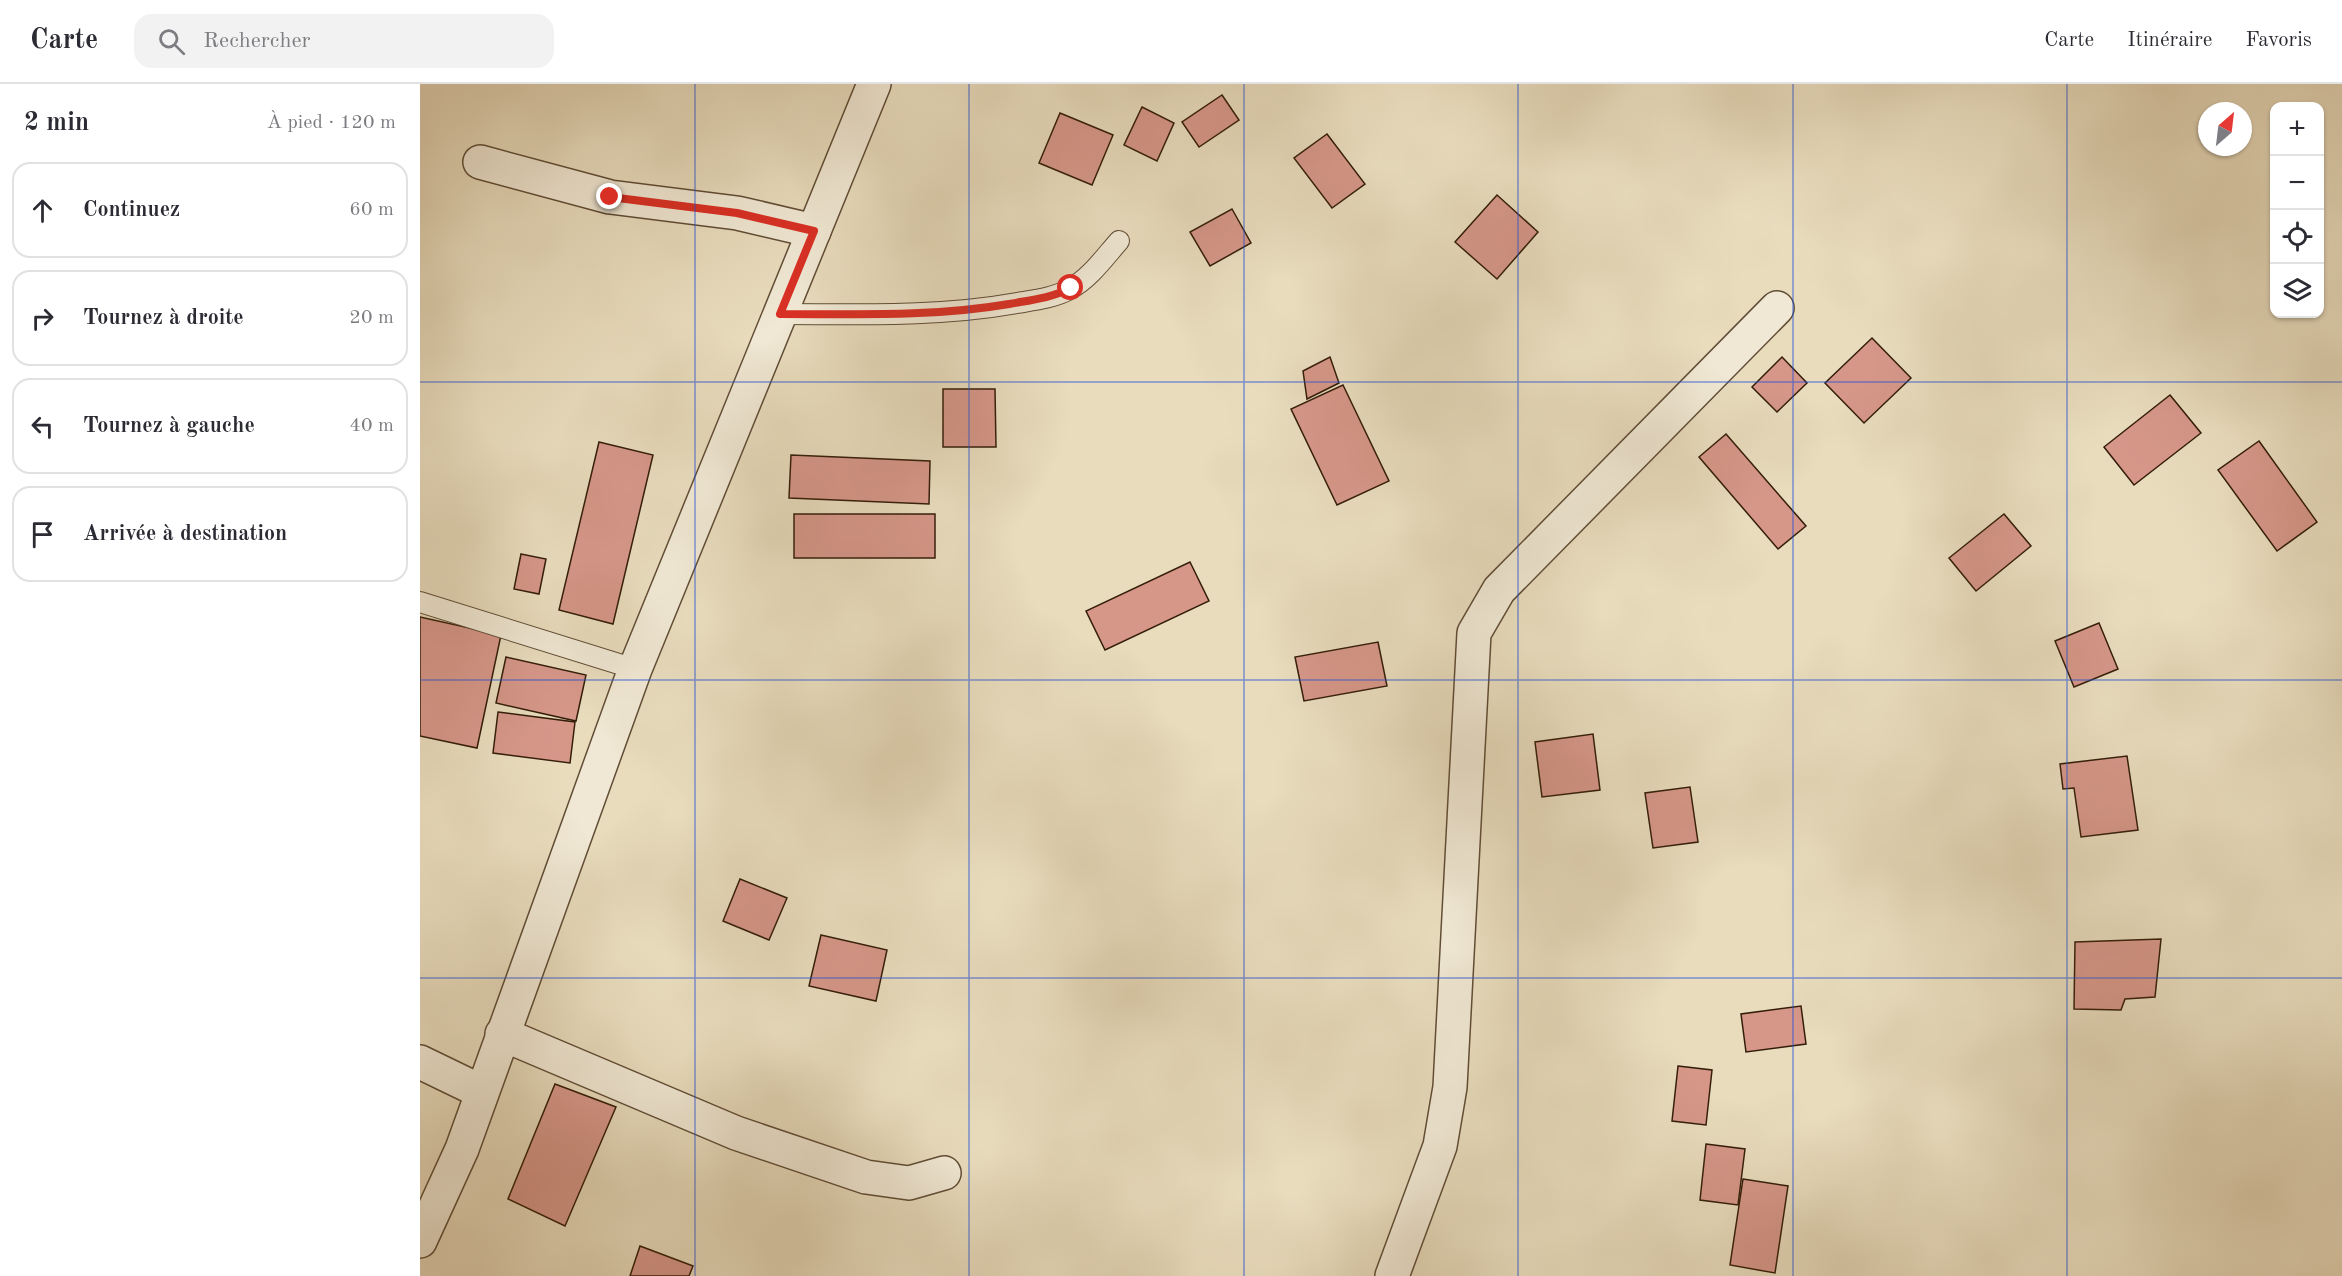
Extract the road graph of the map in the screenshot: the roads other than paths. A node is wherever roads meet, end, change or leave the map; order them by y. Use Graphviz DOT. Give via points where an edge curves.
graph roads {
  1 [pos="874,84"];
  2 [pos="480,162"];
  3 [pos="814,231"];
  4 [pos="1119,241"];
  5 [pos="1777,308"];
  6 [pos="780,314"];
  7 [pos="420,602"];
  8 [pos="635,669"];
  9 [pos="502,1034"];
  10 [pos="420,1062"];
  11 [pos="482,1092"];
  12 [pos="944,1173"];
  13 [pos="420,1241"];
  14 [pos="1392,1276"];
  1 -- 3 [label="street"];
  2 -- 3 [label="street" via="610,197 737,213"];
  3 -- 6 [label="street"];
  4 -- 6 [label="lane" via="1092,273 1054,296 971,310"];
  5 -- 14 [label="street" via="1499,590 1474,633 1449,1087 1440,1146"];
  6 -- 8 [label="street"];
  7 -- 8 [label="lane"];
  8 -- 9 [label="street"];
  9 -- 11 [label="street"];
  9 -- 12 [label="street" via="736,1133 866,1177 909,1183"];
  10 -- 11 [label="street"];
  11 -- 13 [label="street" via="462,1149"];
}
